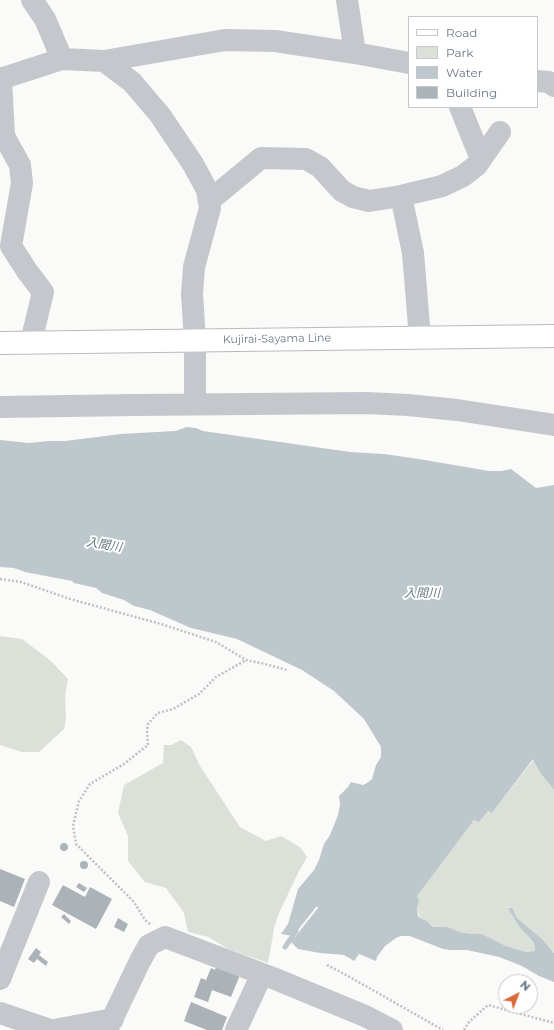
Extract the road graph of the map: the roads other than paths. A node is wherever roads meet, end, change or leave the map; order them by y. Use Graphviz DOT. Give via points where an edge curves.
graph roads {
  1 [pos="32,0"];
  2 [pos="347,0"];
  3 [pos="355,53"];
  4 [pos="62,59"];
  5 [pos="104,61"];
  6 [pos="408,64"];
  7 [pos="1,78"];
  8 [pos="538,81"];
  9 [pos="554,86"];
  10 [pos="460,108"];
  11 [pos="500,132"];
  12 [pos="481,159"];
  13 [pos="401,196"];
  14 [pos="209,200"];
  15 [pos="554,336"];
  16 [pos="420,338"];
  17 [pos="195,340"];
  18 [pos="0,342"];
  19 [pos="31,342"];
  20 [pos="195,404"];
  21 [pos="0,407"];
  22 [pos="554,426"];
  23 [pos="39,882"];
  24 [pos="1,974"];
  25 [pos="262,974"];
  26 [pos="0,1013"];
  27 [pos="110,1025"];
  28 [pos="50,1030"];
  29 [pos="54,1030"];
  30 [pos="236,1030"];
  31 [pos="392,1030"];
  1 -- 4 [label="street" via="45,19"];
  2 -- 3 [label="street"];
  3 -- 5 [label="street" via="275,41 225,40"];
  3 -- 6 [label="street"];
  4 -- 5 [label="street"];
  4 -- 7 [label="street"];
  5 -- 14 [label="street" via="132,82 160,115 193,164 207,190"];
  7 -- 19 [label="street" via="4,136 20,165 22,183 10,246 43,292"];
  8 -- 9 [label="street" via="549,82"];
  10 -- 12 [label="street"];
  11 -- 12 [label="street"];
  12 -- 13 [label="street" via="477,165 449,183"];
  13 -- 14 [label="street" via="369,201 353,198 342,191 320,167 306,159 261,158"];
  13 -- 16 [label="street" via="413,252"];
  14 -- 17 [label="street" via="210,208 194,268 192,294"];
  15 -- 16 [label="main road, Kujirai-Sayama Line"];
  16 -- 17 [label="main road, Kujirai-Sayama Line"];
  17 -- 19 [label="main road, Kujirai-Sayama Line"];
  17 -- 20 [label="street"];
  18 -- 19 [label="main road, Kujirai-Sayama Line"];
  20 -- 21 [label="street"];
  20 -- 22 [label="street" via="408,405 457,410"];
  23 -- 24 [label="street"];
  25 -- 27 [label="street" via="165,937 149,945"];
  25 -- 30 [label="street"];
  25 -- 31 [label="street" via="365,1016"];
  26 -- 28 [label="street"];
  27 -- 29 [label="street"];
}
